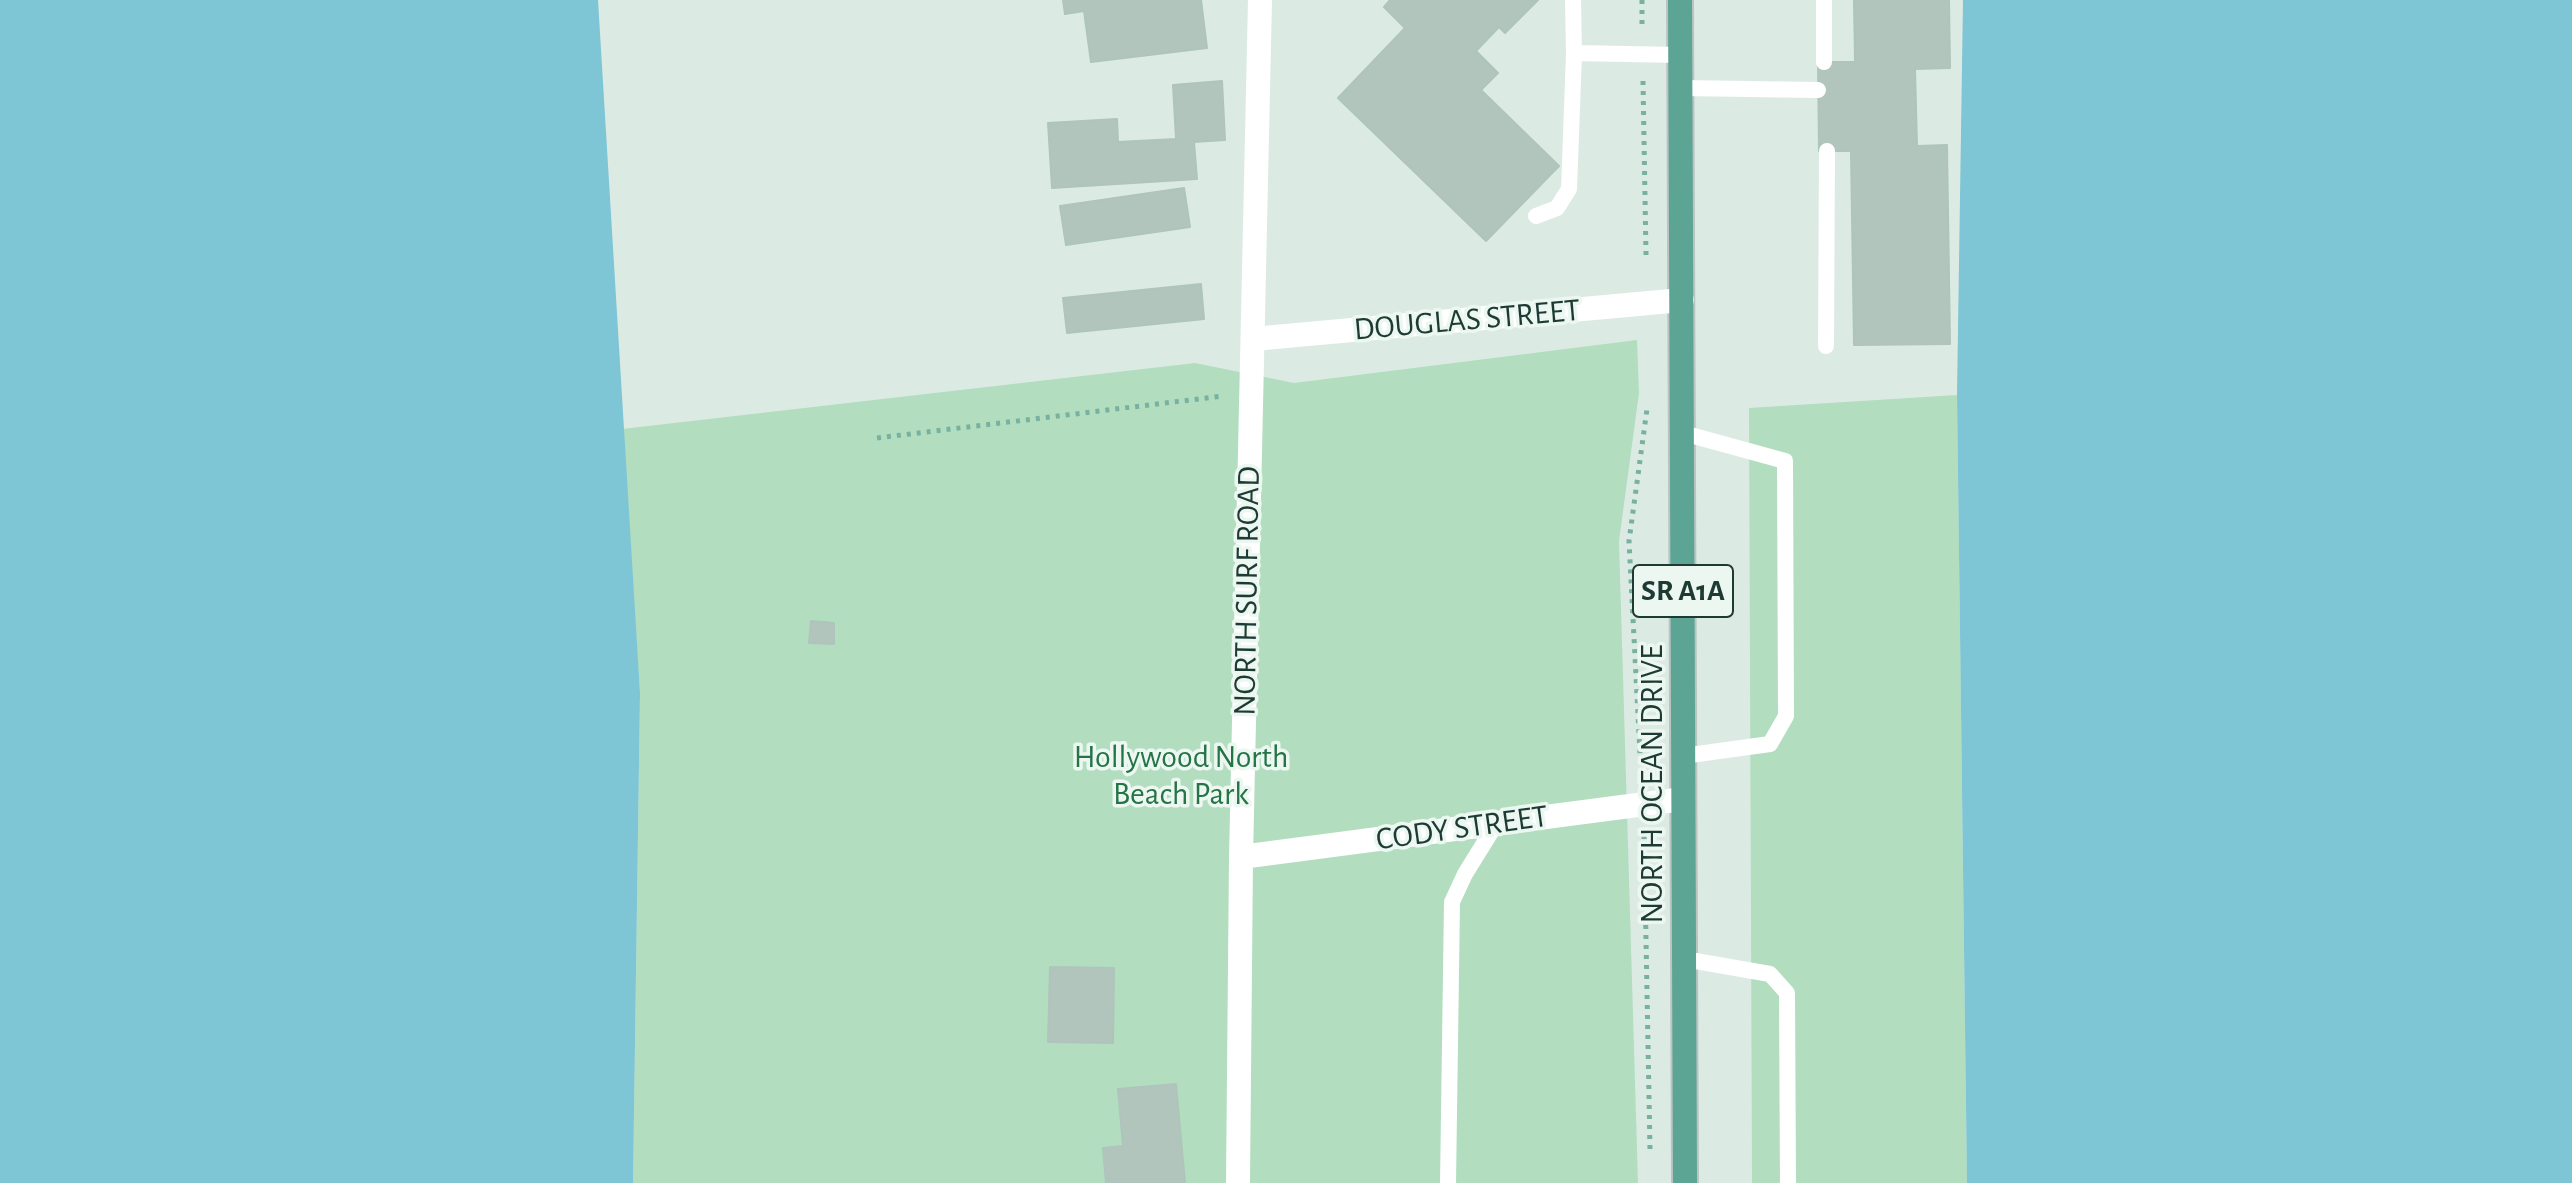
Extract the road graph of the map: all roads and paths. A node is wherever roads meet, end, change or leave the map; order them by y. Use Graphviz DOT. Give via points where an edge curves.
graph roads {
  1 [pos="1260,0"];
  2 [pos="1573,0"];
  3 [pos="1642,0"];
  4 [pos="1680,0"];
  5 [pos="1824,0"];
  6 [pos="1574,53"];
  7 [pos="1643,54"];
  8 [pos="1680,55"];
  9 [pos="1824,62"];
  10 [pos="1680,88"];
  11 [pos="1818,90"];
  12 [pos="1827,151"];
  13 [pos="1536,216"];
  14 [pos="1682,300"];
  15 [pos="1647,303"];
  16 [pos="1253,339"];
  17 [pos="1826,346"];
  18 [pos="1251,393"];
  19 [pos="1649,396"];
  20 [pos="1683,433"];
  21 [pos="877,438"];
  22 [pos="1683,756"];
  23 [pos="1683,799"];
  24 [pos="1643,804"];
  25 [pos="1496,824"];
  26 [pos="1241,857"];
  27 [pos="1684,959"];
  28 [pos="1650,1151"];
  29 [pos="1238,1183"];
  30 [pos="1448,1183"];
  31 [pos="1685,1183"];
  32 [pos="1788,1183"];
  1 -- 16 [label="street, NORTH SURF ROAD"];
  2 -- 6 [label="lane"];
  3 -- 7 [label="path"];
  4 -- 8 [label="main road, NORTH OCEAN DRIVE / SR A1A"];
  5 -- 9 [label="lane"];
  6 -- 7 [label="lane"];
  6 -- 13 [label="lane" via="1569,189 1557,208"];
  7 -- 8 [label="lane"];
  7 -- 15 [label="path"];
  8 -- 10 [label="main road, NORTH OCEAN DRIVE / SR A1A"];
  10 -- 11 [label="lane"];
  10 -- 14 [label="main road, NORTH OCEAN DRIVE / SR A1A"];
  12 -- 17 [label="lane"];
  14 -- 15 [label="street, DOUGLAS STREET"];
  14 -- 20 [label="main road, NORTH OCEAN DRIVE / SR A1A"];
  15 -- 16 [label="street, DOUGLAS STREET"];
  16 -- 18 [label="street, NORTH SURF ROAD"];
  18 -- 21 [label="path"];
  18 -- 26 [label="street, NORTH SURF ROAD"];
  19 -- 24 [label="path" via="1629,541"];
  20 -- 22 [label="main road, NORTH OCEAN DRIVE / SR A1A"];
  20 -- 22 [label="lane" via="1785,461 1786,716 1770,744"];
  22 -- 23 [label="main road, NORTH OCEAN DRIVE / SR A1A"];
  23 -- 24 [label="street, CODY STREET"];
  23 -- 27 [label="main road, NORTH OCEAN DRIVE / SR A1A"];
  24 -- 25 [label="street, CODY STREET"];
  24 -- 28 [label="path"];
  25 -- 26 [label="street, CODY STREET"];
  25 -- 30 [label="lane" via="1452,902"];
  26 -- 29 [label="street, NORTH SURF ROAD"];
  27 -- 31 [label="main road, NORTH OCEAN DRIVE / SR A1A"];
  27 -- 32 [label="lane" via="1770,974 1787,993"];
}
